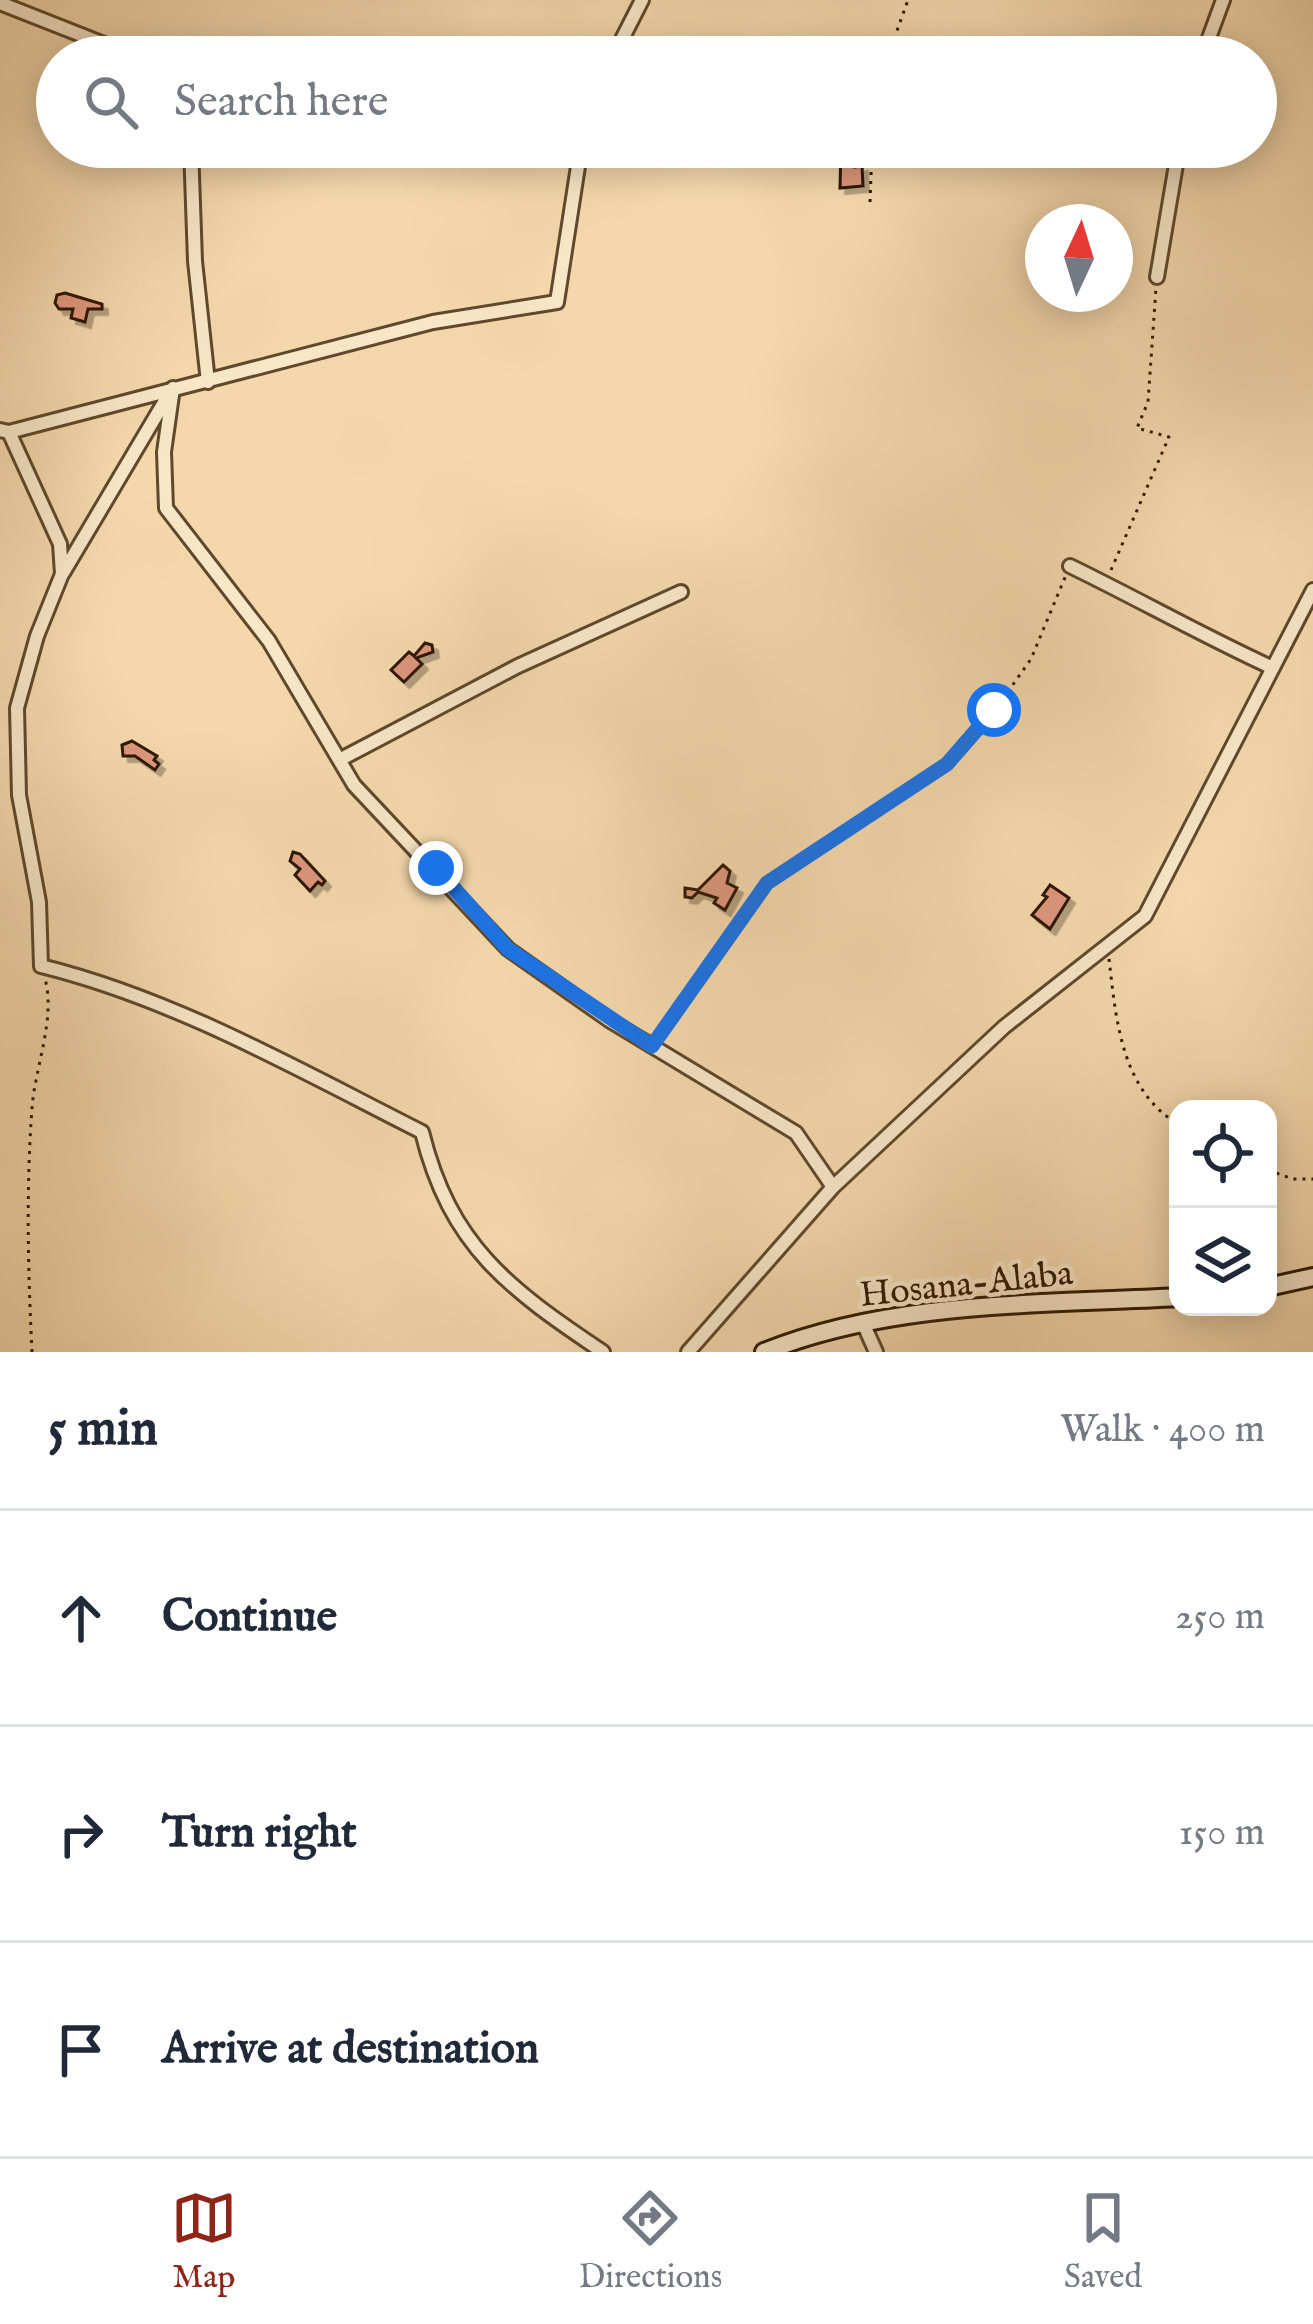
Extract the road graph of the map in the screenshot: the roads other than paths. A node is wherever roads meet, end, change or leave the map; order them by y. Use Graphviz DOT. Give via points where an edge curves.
graph roads {
  1 [pos="642,0"];
  2 [pos="1223,0"];
  3 [pos="0,3"];
  4 [pos="83,36"];
  5 [pos="624,36"];
  6 [pos="1210,36"];
  7 [pos="192,168"];
  8 [pos="578,168"];
  9 [pos="1175,168"];
  10 [pos="1157,277"];
  11 [pos="208,382"];
  12 [pos="173,388"];
  13 [pos="4,431"];
  14 [pos="1070,566"];
  15 [pos="62,574"];
  16 [pos="1313,590"];
  17 [pos="681,592"];
  18 [pos="1273,668"];
  19 [pos="341,759"];
  20 [pos="833,1187"];
  21 [pos="1313,1277"];
  22 [pos="1277,1285"];
  23 [pos="1169,1298"];
  24 [pos="863,1323"];
  25 [pos="603,1352"];
  26 [pos="688,1352"];
  27 [pos="764,1352"];
  28 [pos="876,1352"];
  1 -- 5 [label="street"];
  2 -- 6 [label="street"];
  3 -- 4 [label="street"];
  7 -- 11 [label="street"];
  8 -- 11 [label="street" via="556,302 433,322"];
  9 -- 10 [label="street"];
  11 -- 12 [label="street"];
  12 -- 13 [label="street"];
  12 -- 15 [label="street"];
  12 -- 19 [label="street" via="166,508 269,641"];
  13 -- 15 [label="street" via="60,544"];
  14 -- 18 [label="street"];
  15 -- 25 [label="street" via="17,708 19,795 39,902 41,966 173,1009 422,1132 456,1223 544,1312"];
  16 -- 18 [label="street"];
  17 -- 19 [label="street"];
  18 -- 20 [label="street" via="1144,916 1004,1027"];
  19 -- 20 [label="street" via="355,785 508,949 796,1132"];
  20 -- 26 [label="street"];
  21 -- 22 [label="main road"];
  23 -- 24 [label="main road, Hosana-Alaba"];
  24 -- 27 [label="main road, Hosana-Alaba"];
  24 -- 28 [label="street"];
}
